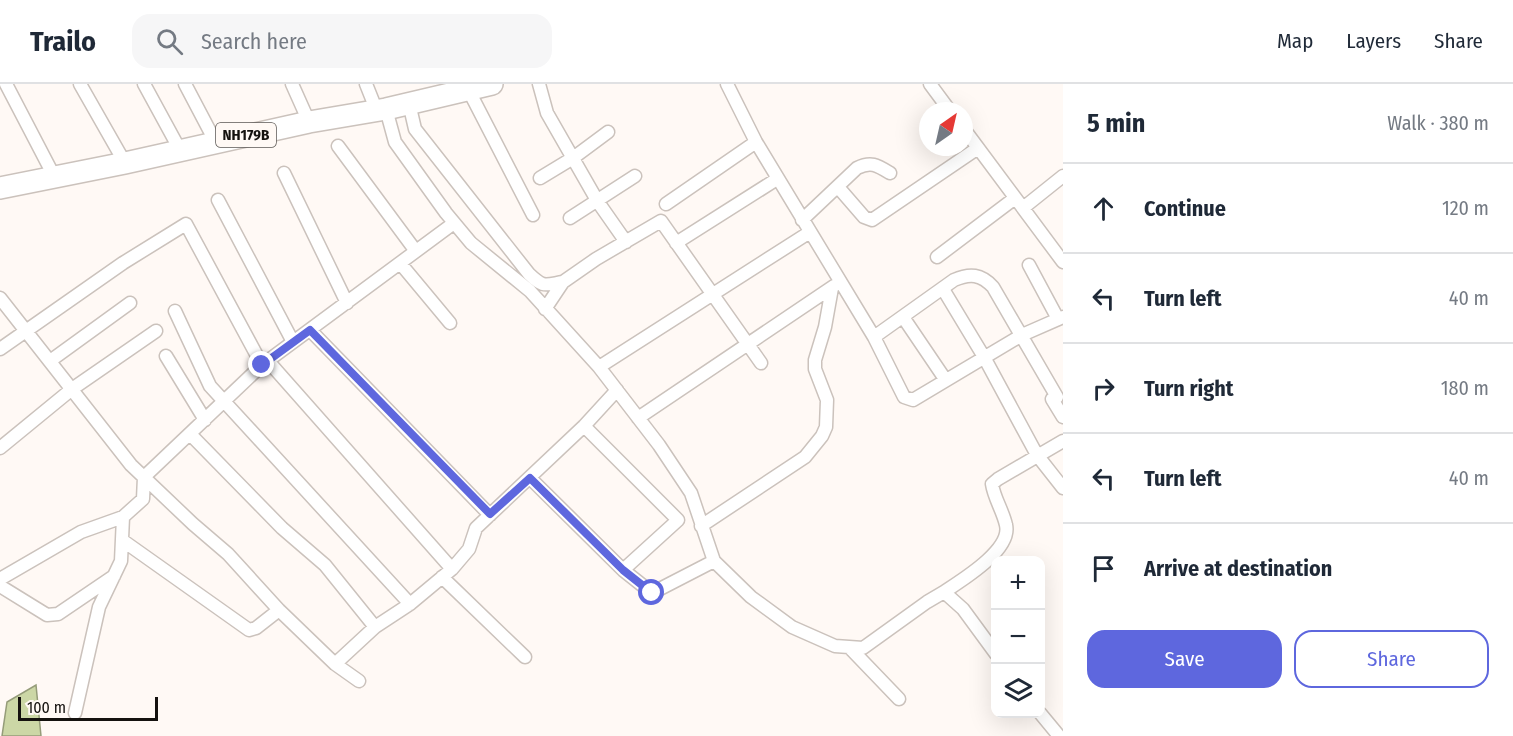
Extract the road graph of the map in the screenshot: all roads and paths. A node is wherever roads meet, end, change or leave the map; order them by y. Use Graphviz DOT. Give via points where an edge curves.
graph roads {
  1 [pos="6,84"];
  2 [pos="80,84"];
  3 [pos="144,84"];
  4 [pos="185,84"];
  5 [pos="292,84"];
  6 [pos="366,84"];
  7 [pos="492,84"];
  8 [pos="539,84"];
  9 [pos="727,84"];
  10 [pos="930,84"];
  11 [pos="460,88"];
  12 [pos="943,102"];
  13 [pos="409,103"];
  14 [pos="381,109"];
  15 [pos="309,122"];
  16 [pos="608,132"];
  17 [pos="215,141"];
  18 [pos="973,141"];
  19 [pos="756,142"];
  20 [pos="338,146"];
  21 [pos="978,148"];
  22 [pos="180,150"];
  23 [pos="573,158"];
  24 [pos="124,163"];
  25 [pos="284,173"];
  26 [pos="890,173"];
  27 [pos="635,176"];
  28 [pos="1063,176"];
  29 [pos="55,178"];
  30 [pos="540,178"];
  31 [pos="777,179"];
  32 [pos="0,187"];
  33 [pos="838,187"];
  34 [pos="1015,198"];
  35 [pos="218,200"];
  36 [pos="598,202"];
  37 [pos="666,204"];
  38 [pos="1023,208"];
  39 [pos="533,215"];
  40 [pos="570,218"];
  41 [pos="802,220"];
  42 [pos="454,223"];
  43 [pos="810,231"];
  44 [pos="626,242"];
  45 [pos="676,243"];
  46 [pos="415,250"];
  47 [pos="937,257"];
  48 [pos="1063,262"];
  49 [pos="400,263"];
  50 [pos="1029,265"];
  51 [pos="563,282"];
  52 [pos="836,285"];
  53 [pos="943,289"];
  54 [pos="712,293"];
  55 [pos="0,298"];
  56 [pos="130,303"];
  57 [pos="346,303"];
  58 [pos="545,309"];
  59 [pos="175,311"];
  60 [pos="903,316"];
  61 [pos="1060,318"];
  62 [pos="450,323"];
  63 [pos="25,330"];
  64 [pos="310,330"];
  65 [pos="156,331"];
  66 [pos="1022,335"];
  67 [pos="874,337"];
  68 [pos="293,342"];
  69 [pos="748,344"];
  70 [pos="0,349"];
  71 [pos="166,356"];
  72 [pos="984,357"];
  73 [pos="50,361"];
  74 [pos="265,363"];
  75 [pos="761,363"];
  76 [pos="599,367"];
  77 [pos="945,379"];
  78 [pos="72,389"];
  79 [pos="617,390"];
  80 [pos="223,402"];
  81 [pos="1063,417"];
  82 [pos="638,418"];
  83 [pos="205,420"];
  84 [pos="584,426"];
  85 [pos="190,434"];
  86 [pos="1063,441"];
  87 [pos="0,448"];
  88 [pos="1036,455"];
  89 [pos="144,477"];
  90 [pos="530,478"];
  91 [pos="1063,488"];
  92 [pos="490,514"];
  93 [pos="123,517"];
  94 [pos="701,526"];
  95 [pos="122,540"];
  96 [pos="714,561"];
  97 [pos="623,570"];
  98 [pos="447,573"];
  99 [pos="114,576"];
  100 [pos="0,579"];
  101 [pos="0,586"];
  102 [pos="944,592"];
  103 [pos="410,604"];
  104 [pos="279,610"];
  105 [pos="375,627"];
  106 [pos="991,647"];
  107 [pos="850,648"];
  108 [pos="525,657"];
  109 [pos="335,664"];
  110 [pos="359,681"];
  111 [pos="899,699"];
  112 [pos="75,713"];
  113 [pos="1045,717"];
  114 [pos="1059,736"];
  1 -- 29 [label="street"];
  2 -- 24 [label="street"];
  3 -- 22 [label="street"];
  4 -- 17 [label="street"];
  5 -- 15 [label="street"];
  6 -- 14 [label="street"];
  7 -- 11 [label="highway, NH179B"];
  8 -- 23 [label="street" via="547,113"];
  9 -- 19 [label="street"];
  10 -- 12 [label="street"];
  11 -- 13 [label="highway, NH179B"];
  11 -- 39 [label="street"];
  13 -- 14 [label="highway, NH179B"];
  13 -- 51 [label="street" via="415,129 529,274 540,284"];
  14 -- 15 [label="highway, NH179B"];
  14 -- 42 [label="street" via="395,142"];
  15 -- 17 [label="highway, NH179B"];
  16 -- 23 [label="street"];
  17 -- 22 [label="highway, NH179B"];
  18 -- 21 [label="street"];
  19 -- 31 [label="street"];
  19 -- 37 [label="street"];
  20 -- 46 [label="street"];
  21 -- 33 [label="street" via="872,220 866,219"];
  21 -- 34 [label="street"];
  22 -- 24 [label="highway, NH179B"];
  23 -- 30 [label="street"];
  23 -- 36 [label="street"];
  24 -- 29 [label="highway, NH179B"];
  25 -- 57 [label="street"];
  26 -- 33 [label="street" via="864,164"];
  27 -- 36 [label="street"];
  28 -- 38 [label="street"];
  29 -- 32 [label="highway, NH179B"];
  31 -- 41 [label="street"];
  31 -- 45 [label="street"];
  33 -- 41 [label="street"];
  34 -- 38 [label="street"];
  34 -- 47 [label="street"];
  35 -- 68 [label="street"];
  36 -- 40 [label="street"];
  36 -- 44 [label="street"];
  38 -- 48 [label="street"];
  41 -- 43 [label="street"];
  42 -- 46 [label="street"];
  42 -- 58 [label="street"];
  43 -- 52 [label="street"];
  43 -- 54 [label="street"];
  44 -- 45 [label="street" via="661,222"];
  44 -- 51 [label="street"];
  45 -- 54 [label="street"];
  46 -- 49 [label="street"];
  49 -- 57 [label="street"];
  49 -- 62 [label="street"];
  50 -- 61 [label="street"];
  51 -- 58 [label="street"];
  52 -- 67 [label="street"];
  52 -- 69 [label="street"];
  52 -- 94 [label="street" via="815,360 827,400 822,436 805,457"];
  53 -- 60 [label="street"];
  53 -- 66 [label="street" via="963,276 981,277 993,287"];
  53 -- 72 [label="street"];
  54 -- 69 [label="street"];
  54 -- 76 [label="street"];
  55 -- 63 [label="street"];
  56 -- 73 [label="street"];
  57 -- 64 [label="street"];
  58 -- 76 [label="street"];
  59 -- 80 [label="street" via="204,377"];
  60 -- 67 [label="street"];
  60 -- 77 [label="street"];
  61 -- 66 [label="street"];
  63 -- 70 [label="street"];
  63 -- 73 [label="street"];
  63 -- 74 [label="street" via="186,224"];
  64 -- 68 [label="street"];
  64 -- 92 [label="street"];
  65 -- 78 [label="street"];
  66 -- 72 [label="street"];
  66 -- 81 [label="street"];
  67 -- 77 [label="street" via="904,397 913,400"];
  68 -- 74 [label="street"];
  69 -- 75 [label="street"];
  69 -- 82 [label="street"];
  71 -- 83 [label="street"];
  72 -- 77 [label="street"];
  72 -- 88 [label="street"];
  73 -- 78 [label="street"];
  74 -- 80 [label="street"];
  74 -- 98 [label="street"];
  76 -- 79 [label="street"];
  78 -- 87 [label="street"];
  78 -- 89 [label="street"];
  79 -- 82 [label="street"];
  79 -- 84 [label="street"];
  80 -- 83 [label="street"];
  80 -- 103 [label="street"];
  82 -- 94 [label="street" via="691,493"];
  83 -- 85 [label="street"];
  84 -- 90 [label="street"];
  84 -- 97 [label="street" via="678,520"];
  85 -- 89 [label="street"];
  85 -- 105 [label="street" via="324,565"];
  86 -- 88 [label="street"];
  88 -- 91 [label="street"];
  88 -- 102 [label="street" via="992,484 1007,528 998,550"];
  89 -- 93 [label="street" via="143,499"];
  89 -- 104 [label="street" via="228,554"];
  90 -- 92 [label="street"];
  90 -- 97 [label="street"];
  92 -- 98 [label="street" via="477,528 469,549"];
  93 -- 95 [label="street"];
  93 -- 100 [label="street" via="81,532"];
  94 -- 96 [label="street"];
  95 -- 99 [label="street" via="121,561"];
  95 -- 104 [label="street" via="249,630"];
  96 -- 97 [label="street" via="652,593"];
  96 -- 107 [label="street" via="751,597 792,627 835,646"];
  98 -- 103 [label="street"];
  98 -- 108 [label="street"];
  99 -- 101 [label="street" via="58,614 46,615"];
  99 -- 112 [label="street" via="99,607"];
  102 -- 106 [label="street" via="963,609"];
  102 -- 107 [label="street" via="863,648"];
  103 -- 105 [label="street"];
  104 -- 109 [label="street"];
  105 -- 109 [label="street"];
  107 -- 111 [label="street"];
  109 -- 110 [label="street"];
  113 -- 114 [label="street"];
}
